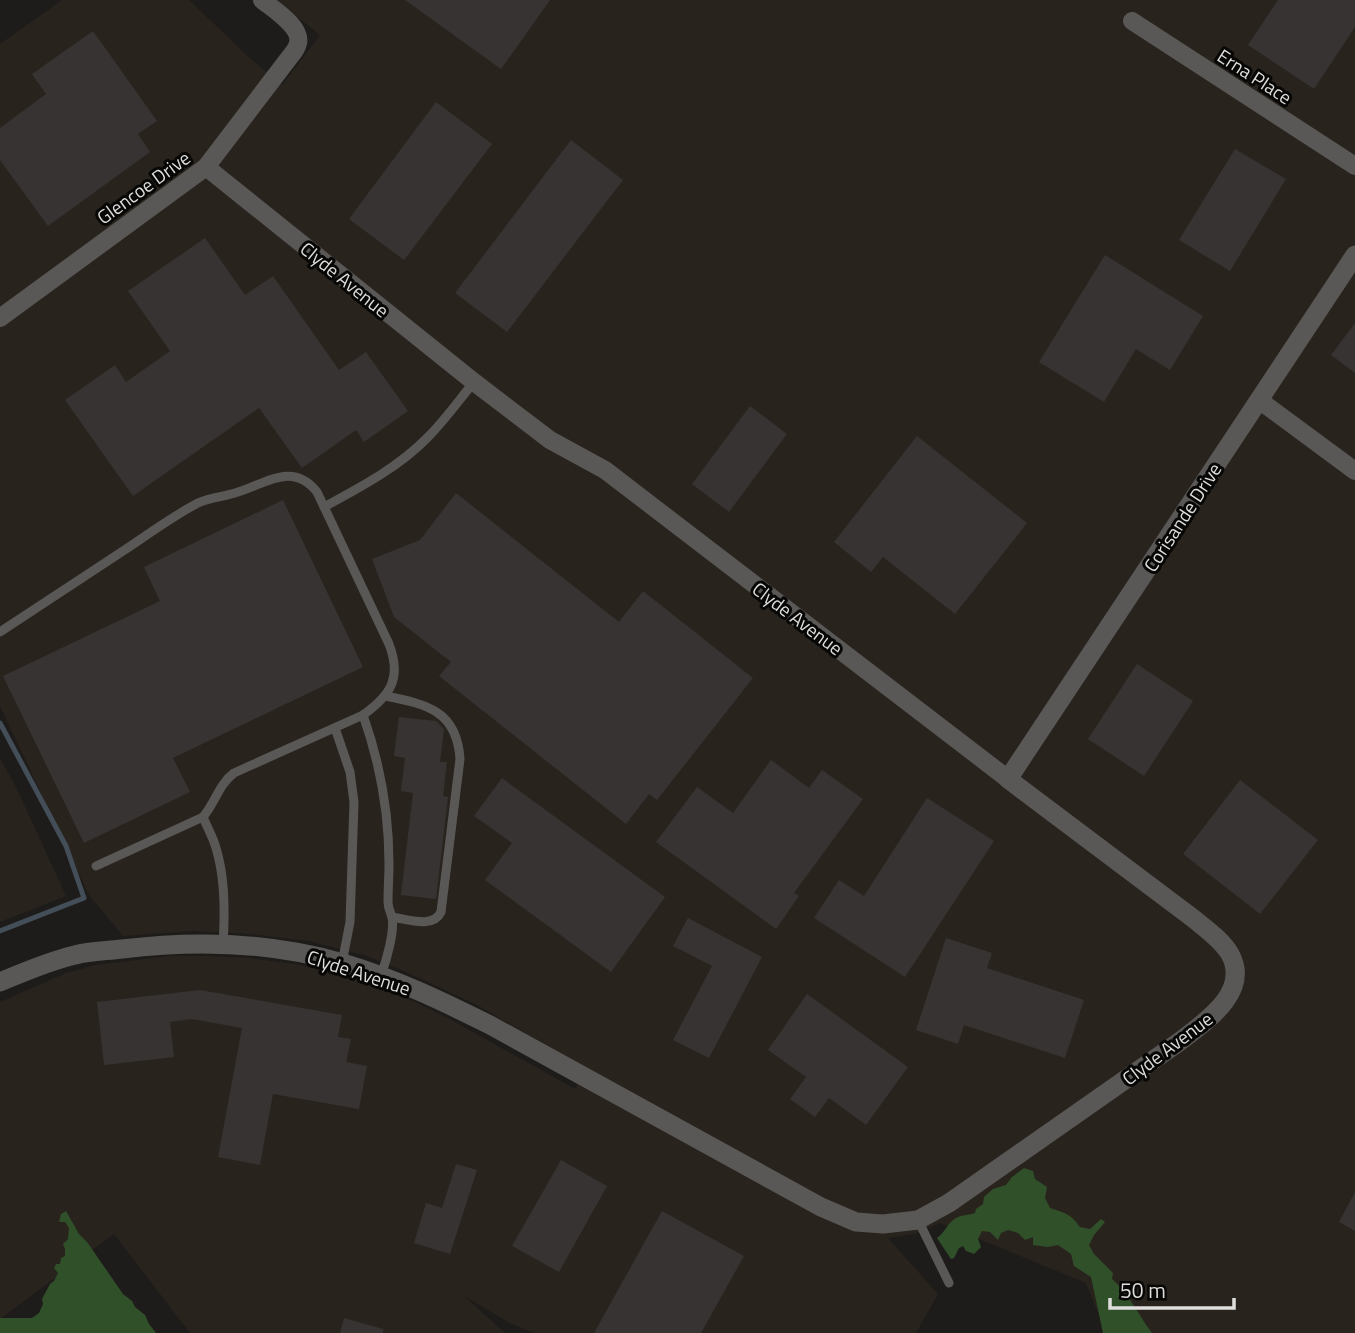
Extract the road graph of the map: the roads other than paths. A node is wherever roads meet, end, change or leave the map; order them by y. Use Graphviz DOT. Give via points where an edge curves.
graph roads {
  1 [pos="262,0"];
  2 [pos="1132,21"];
  3 [pos="1355,166"];
  4 [pos="206,167"];
  5 [pos="1355,255"];
  6 [pos="0,318"];
  7 [pos="474,382"];
  8 [pos="1259,400"];
  9 [pos="1355,471"];
  10 [pos="324,507"];
  11 [pos="0,632"];
  12 [pos="386,696"];
  13 [pos="363,715"];
  14 [pos="335,728"];
  15 [pos="1008,779"];
  16 [pos="203,817"];
  17 [pos="96,866"];
  18 [pos="392,917"];
  19 [pos="223,944"];
  20 [pos="342,963"];
  21 [pos="381,975"];
  22 [pos="0,982"];
  23 [pos="918,1220"];
  24 [pos="949,1283"];
  1 -- 4 [label="street, Glencoe Drive" via="295,28 298,43"];
  2 -- 3 [label="street, Erna Place"];
  4 -- 6 [label="street, Glencoe Drive"];
  4 -- 7 [label="street, Clyde Avenue"];
  5 -- 8 [label="street, Corisande Drive"];
  7 -- 10 [label="lane" via="429,436 403,459"];
  7 -- 15 [label="street, Clyde Avenue" via="550,440 605,470"];
  8 -- 9 [label="street"];
  8 -- 15 [label="street, Corisande Drive"];
  10 -- 11 [label="lane" via="312,485 282,476 201,501"];
  10 -- 12 [label="lane" via="393,655 392,683"];
  12 -- 13 [label="lane"];
  12 -- 18 [label="lane" via="438,712 455,734 460,760 439,918 426,922"];
  13 -- 14 [label="lane"];
  13 -- 18 [label="lane" via="383,782"];
  14 -- 16 [label="lane" via="234,773"];
  14 -- 20 [label="lane" via="350,772 354,802 350,922"];
  15 -- 23 [label="street, Clyde Avenue" via="1219,941 1230,954 1234,984 1211,1018 1179,1042"];
  16 -- 17 [label="lane"];
  16 -- 19 [label="lane" via="219,861"];
  18 -- 21 [label="lane"];
  19 -- 20 [label="street, Clyde Avenue"];
  19 -- 22 [label="street, Clyde Avenue" via="164,944 76,954"];
  20 -- 21 [label="street, Clyde Avenue"];
  21 -- 23 [label="street, Clyde Avenue" via="490,1025 821,1208 856,1222"];
  23 -- 24 [label="lane"];
}
